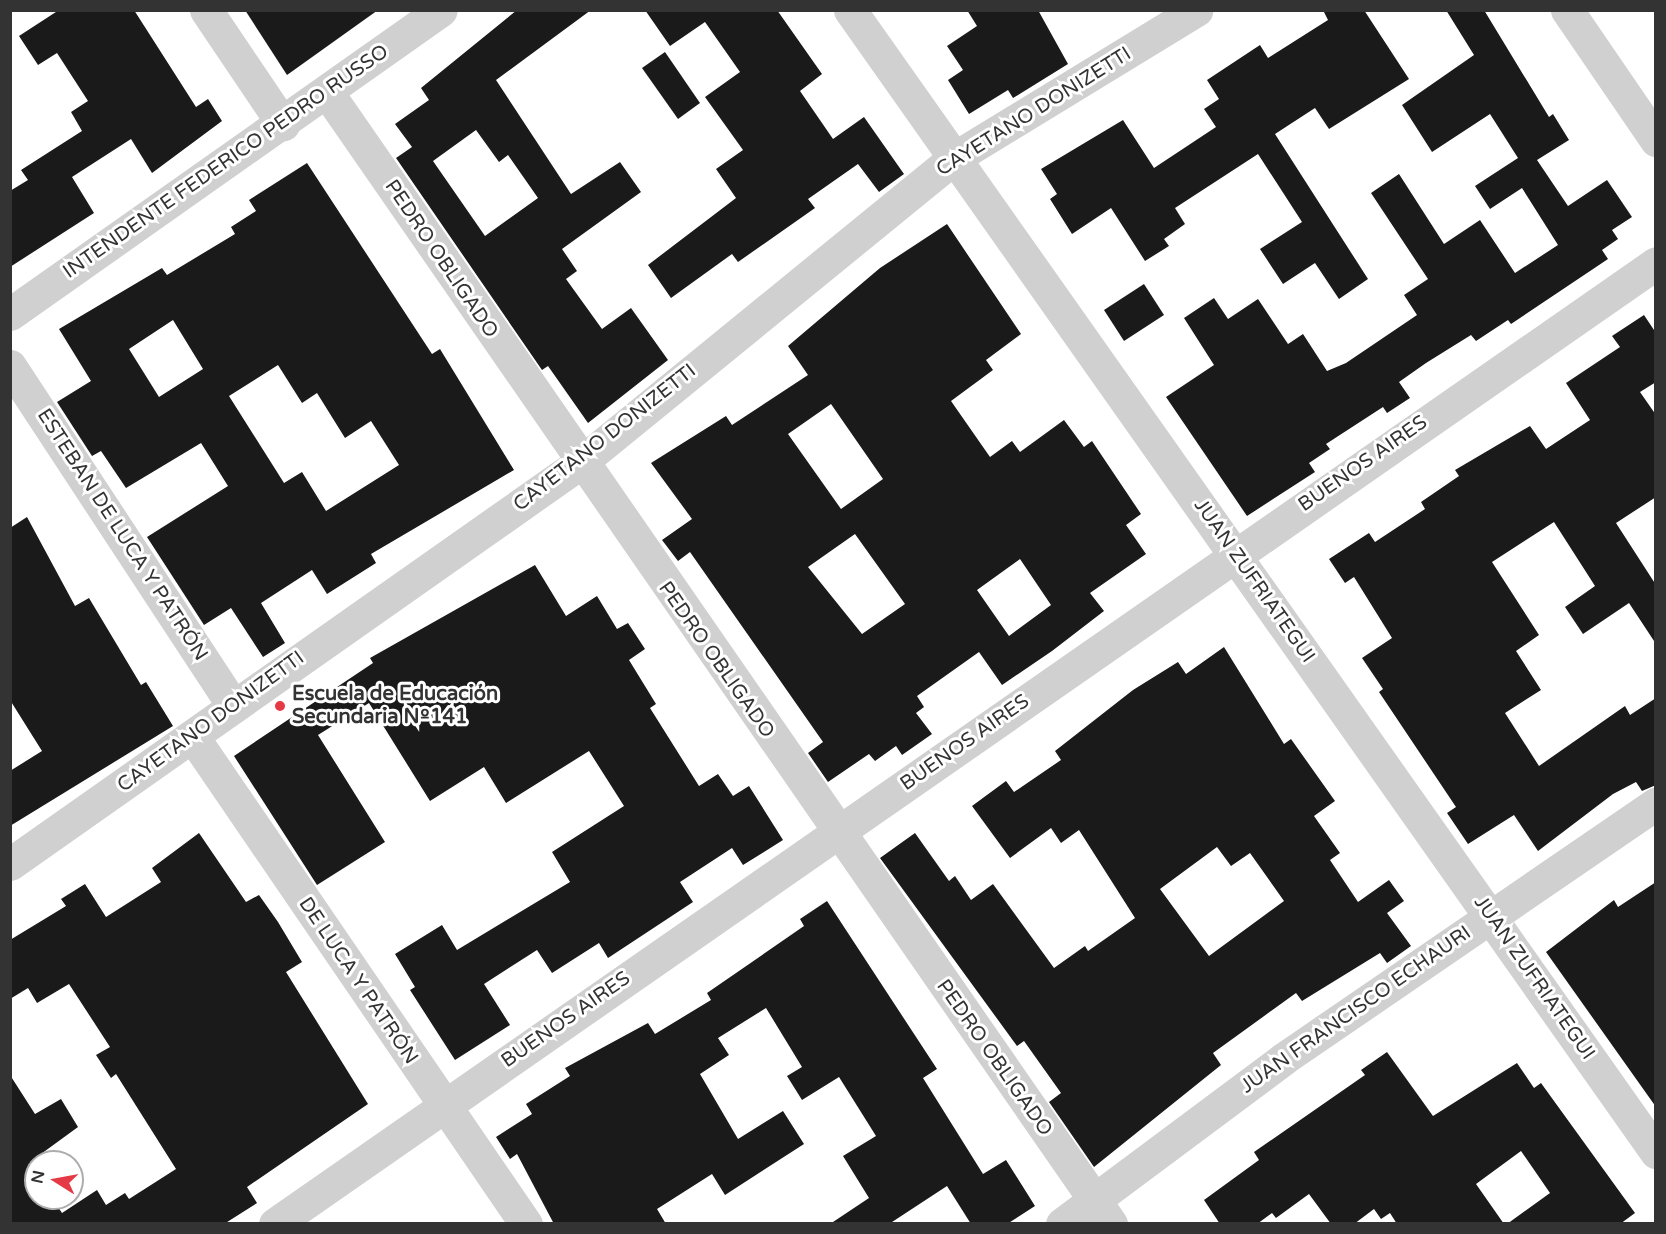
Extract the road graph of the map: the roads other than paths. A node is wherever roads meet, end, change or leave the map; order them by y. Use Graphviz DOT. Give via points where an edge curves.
graph roads {
  1 [pos="206,10"];
  2 [pos="441,10"];
  3 [pos="850,10"];
  4 [pos="1196,10"];
  5 [pos="1567,10"];
  6 [pos="327,92"];
  7 [pos="283,124"];
  8 [pos="1656,140"];
  9 [pos="954,158"];
  10 [pos="1656,263"];
  11 [pos="10,314"];
  12 [pos="10,366"];
  13 [pos="580,463"];
  14 [pos="1234,553"];
  15 [pos="233,705"];
  16 [pos="193,737"];
  17 [pos="1656,804"];
  18 [pos="837,834"];
  19 [pos="10,864"];
  20 [pos="1490,915"];
  21 [pos="442,1105"];
  22 [pos="1656,1152"];
  23 [pos="1103,1212"];
  24 [pos="275,1224"];
  25 [pos="526,1224"];
  26 [pos="1062,1224"];
  1 -- 7 [label="street"];
  2 -- 6 [label="street, INTENDENTE FEDERICO PEDRO RUSSO"];
  3 -- 9 [label="street, JUAN ZUFRIATEGUI"];
  4 -- 9 [label="street, CAYETANO DONIZETTI"];
  5 -- 8 [label="street"];
  6 -- 7 [label="street, INTENDENTE FEDERICO PEDRO RUSSO"];
  6 -- 13 [label="street, PEDRO OBLIGADO"];
  7 -- 11 [label="street, INTENDENTE FEDERICO PEDRO RUSSO"];
  9 -- 13 [label="street, CAYETANO DONIZETTI"];
  9 -- 14 [label="street, JUAN ZUFRIATEGUI"];
  10 -- 14 [label="street, BUENOS AIRES"];
  12 -- 15 [label="street, ESTEBAN DE LUCA Y PATRÓN"];
  13 -- 15 [label="street, CAYETANO DONIZETTI"];
  13 -- 18 [label="street, PEDRO OBLIGADO"];
  14 -- 18 [label="street, BUENOS AIRES"];
  14 -- 20 [label="street, JUAN ZUFRIATEGUI"];
  15 -- 16 [label="street, CAYETANO DONIZETTI"];
  16 -- 19 [label="street, CAYETANO DONIZETTI"];
  16 -- 21 [label="street, DE LUCA Y PATRÓN"];
  17 -- 20 [label="street, JUAN FRANCISCO ECHAURI"];
  18 -- 21 [label="street, BUENOS AIRES"];
  18 -- 23 [label="street, PEDRO OBLIGADO"];
  20 -- 22 [label="street, JUAN ZUFRIATEGUI"];
  20 -- 23 [label="street, JUAN FRANCISCO ECHAURI"];
  21 -- 24 [label="street, BUENOS AIRES"];
  21 -- 25 [label="street, DE LUCA Y PATRÓN"];
  23 -- 26 [label="street, JUAN FRANCISCO ECHAURI"];
}
